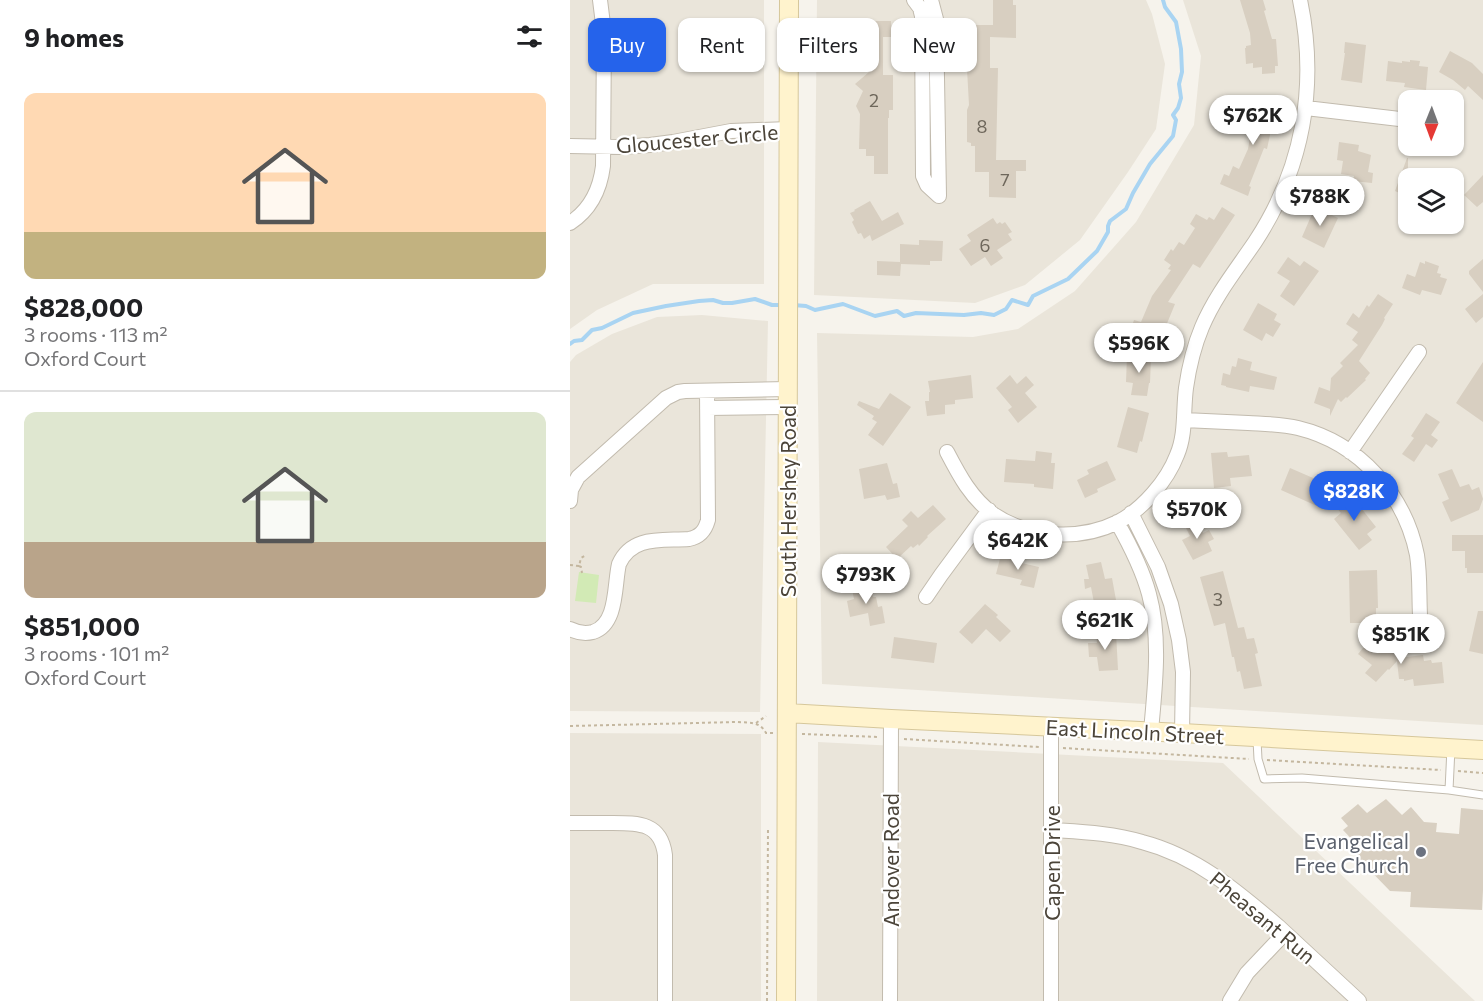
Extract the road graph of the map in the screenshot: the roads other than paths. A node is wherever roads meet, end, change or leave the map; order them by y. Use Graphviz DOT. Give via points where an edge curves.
graph roads {
  1 [pos="600,0"];
  2 [pos="789,0"];
  3 [pos="914,0"];
  4 [pos="931,0"];
  5 [pos="1300,0"];
  6 [pos="923,18"];
  7 [pos="936,18"];
  8 [pos="926,72"];
  9 [pos="933,72"];
  10 [pos="1306,108"];
  11 [pos="923,116"];
  12 [pos="937,116"];
  13 [pos="1398,119"];
  14 [pos="789,129"];
  15 [pos="570,146"];
  16 [pos="603,146"];
  17 [pos="570,223"];
  18 [pos="1419,352"];
  19 [pos="707,391"];
  20 [pos="787,398"];
  21 [pos="707,408"];
  22 [pos="1184,420"];
  23 [pos="1350,452"];
  24 [pos="947,453"];
  25 [pos="570,501"];
  26 [pos="989,510"];
  27 [pos="1131,513"];
  28 [pos="1117,522"];
  29 [pos="926,597"];
  30 [pos="1420,615"];
  31 [pos="570,629"];
  32 [pos="787,713"];
  33 [pos="891,719"];
  34 [pos="1052,726"];
  35 [pos="1151,731"];
  36 [pos="1182,733"];
  37 [pos="1257,737"];
  38 [pos="1450,748"];
  39 [pos="1483,750"];
  40 [pos="1449,790"];
  41 [pos="1483,795"];
  42 [pos="570,823"];
  43 [pos="1051,830"];
  44 [pos="1285,933"];
  45 [pos="664,1001"];
  46 [pos="786,1001"];
  47 [pos="890,1001"];
  48 [pos="1051,1001"];
  49 [pos="1230,1001"];
  50 [pos="1359,1001"];
  1 -- 16 [label="street" via="604,32"];
  2 -- 14 [label="main road, South Hershey Road"];
  3 -- 6 [label="street"];
  4 -- 7 [label="street"];
  5 -- 10 [label="street" via="1307,44"];
  8 -- 11 [label="street"];
  9 -- 12 [label="street"];
  10 -- 13 [label="street"];
  10 -- 22 [label="street" via="1284,189 1203,327 1192,359"];
  11 -- 12 [label="street"];
  11 -- 12 [label="street" via="923,176 939,196"];
  14 -- 16 [label="street, Gloucester Circle" via="731,131 650,145"];
  14 -- 20 [label="main road, South Hershey Road"];
  15 -- 16 [label="street, Gloucester Circle"];
  16 -- 17 [label="street" via="599,187 589,206"];
  18 -- 23 [label="street"];
  19 -- 20 [label="street"];
  19 -- 21 [label="street"];
  19 -- 25 [label="street" via="678,392 666,398 579,477"];
  20 -- 21 [label="street"];
  20 -- 32 [label="main road, South Hershey Road"];
  21 -- 31 [label="street" via="706,528 695,538 646,541 630,549 619,564 611,612 605,624 585,633"];
  22 -- 23 [label="street" via="1298,428"];
  22 -- 27 [label="street" via="1177,456 1168,474"];
  23 -- 30 [label="street" via="1379,477 1407,520 1417,556"];
  24 -- 26 [label="street" via="965,486"];
  26 -- 28 [label="street" via="1017,526 1049,534 1090,531"];
  26 -- 29 [label="street"];
  27 -- 28 [label="street"];
  27 -- 36 [label="street" via="1158,567 1173,613 1183,672"];
  28 -- 35 [label="street" via="1140,569 1152,612 1155,663"];
  32 -- 33 [label="main road, East Lincoln Street"];
  32 -- 46 [label="main road, South Hershey Road"];
  33 -- 34 [label="main road, East Lincoln Street"];
  33 -- 47 [label="street, Andover Road"];
  34 -- 35 [label="main road, East Lincoln Street"];
  34 -- 43 [label="street, Capen Drive"];
  35 -- 36 [label="main road, East Lincoln Street"];
  36 -- 37 [label="main road, East Lincoln Street"];
  37 -- 38 [label="main road, East Lincoln Street"];
  37 -- 40 [label="lane" via="1263,779 1302,778"];
  38 -- 39 [label="main road, East Lincoln Street"];
  38 -- 40 [label="lane"];
  40 -- 41 [label="lane"];
  42 -- 45 [label="street" via="636,823 650,827 661,839 665,855"];
  43 -- 44 [label="street, Pheasant Run" via="1114,835 1173,853 1222,880"];
  43 -- 48 [label="street, Capen Drive"];
  44 -- 49 [label="street" via="1248,973"];
  44 -- 50 [label="street, Pheasant Run"];
}
